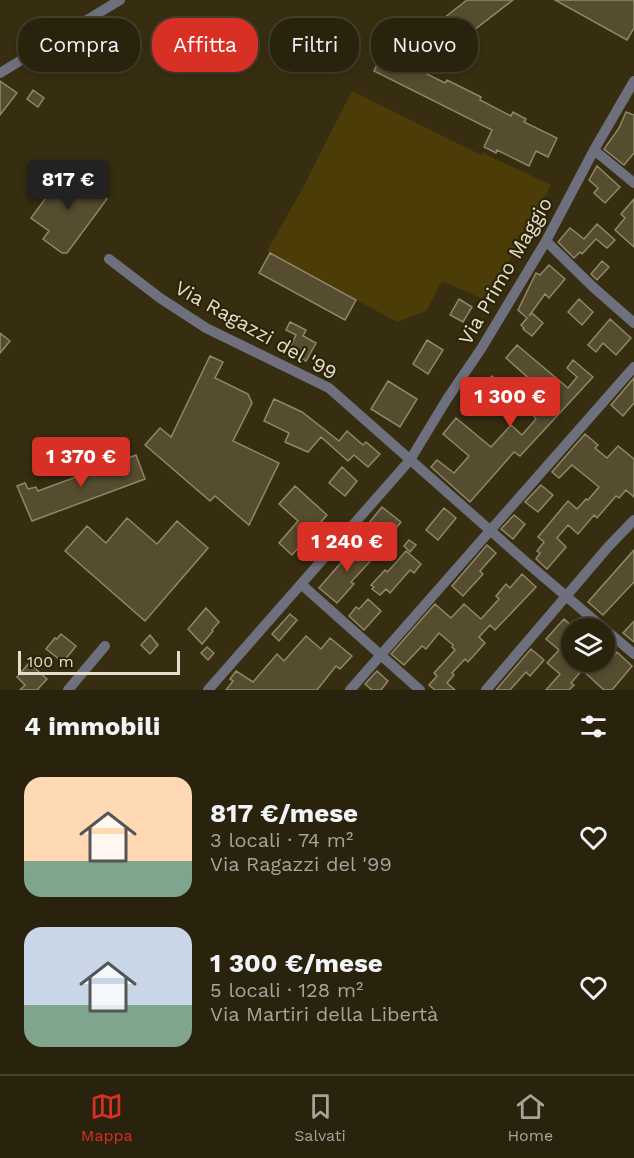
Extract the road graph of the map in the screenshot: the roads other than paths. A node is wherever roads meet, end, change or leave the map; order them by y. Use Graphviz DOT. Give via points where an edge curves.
graph roads {
  1 [pos="120,0"];
  2 [pos="0,73"];
  3 [pos="634,81"];
  4 [pos="631,93"];
  5 [pos="594,150"];
  6 [pos="634,183"];
  7 [pos="546,241"];
  8 [pos="109,259"];
  9 [pos="634,323"];
  10 [pos="634,367"];
  11 [pos="410,460"];
  12 [pos="634,520"];
  13 [pos="490,530"];
  14 [pos="301,584"];
  15 [pos="567,597"];
  16 [pos="105,646"];
  17 [pos="634,654"];
  18 [pos="381,656"];
  19 [pos="68,690"];
  20 [pos="208,690"];
  21 [pos="350,690"];
  22 [pos="420,690"];
  23 [pos="486,690"];
  1 -- 2 [label="street"];
  3 -- 4 [label="street, Via Primo Maggio"];
  4 -- 5 [label="street, Via Primo Maggio"];
  5 -- 6 [label="street"];
  5 -- 7 [label="street, Via Primo Maggio"];
  7 -- 9 [label="street"];
  7 -- 11 [label="street, Via Primo Maggio"];
  8 -- 11 [label="street, Via Ragazzi del '99" via="206,328 329,388"];
  10 -- 13 [label="street"];
  11 -- 13 [label="street, Via Ragazzi del '99"];
  11 -- 14 [label="street, Via Primo Maggio"];
  12 -- 15 [label="street"];
  13 -- 15 [label="street, Via Ragazzi del '99"];
  13 -- 18 [label="street"];
  14 -- 18 [label="street"];
  14 -- 20 [label="street, Via Primo Maggio"];
  15 -- 17 [label="street, Via Ragazzi del '99"];
  15 -- 23 [label="street"];
  16 -- 19 [label="street"];
  18 -- 21 [label="street"];
  18 -- 22 [label="street"];
}
